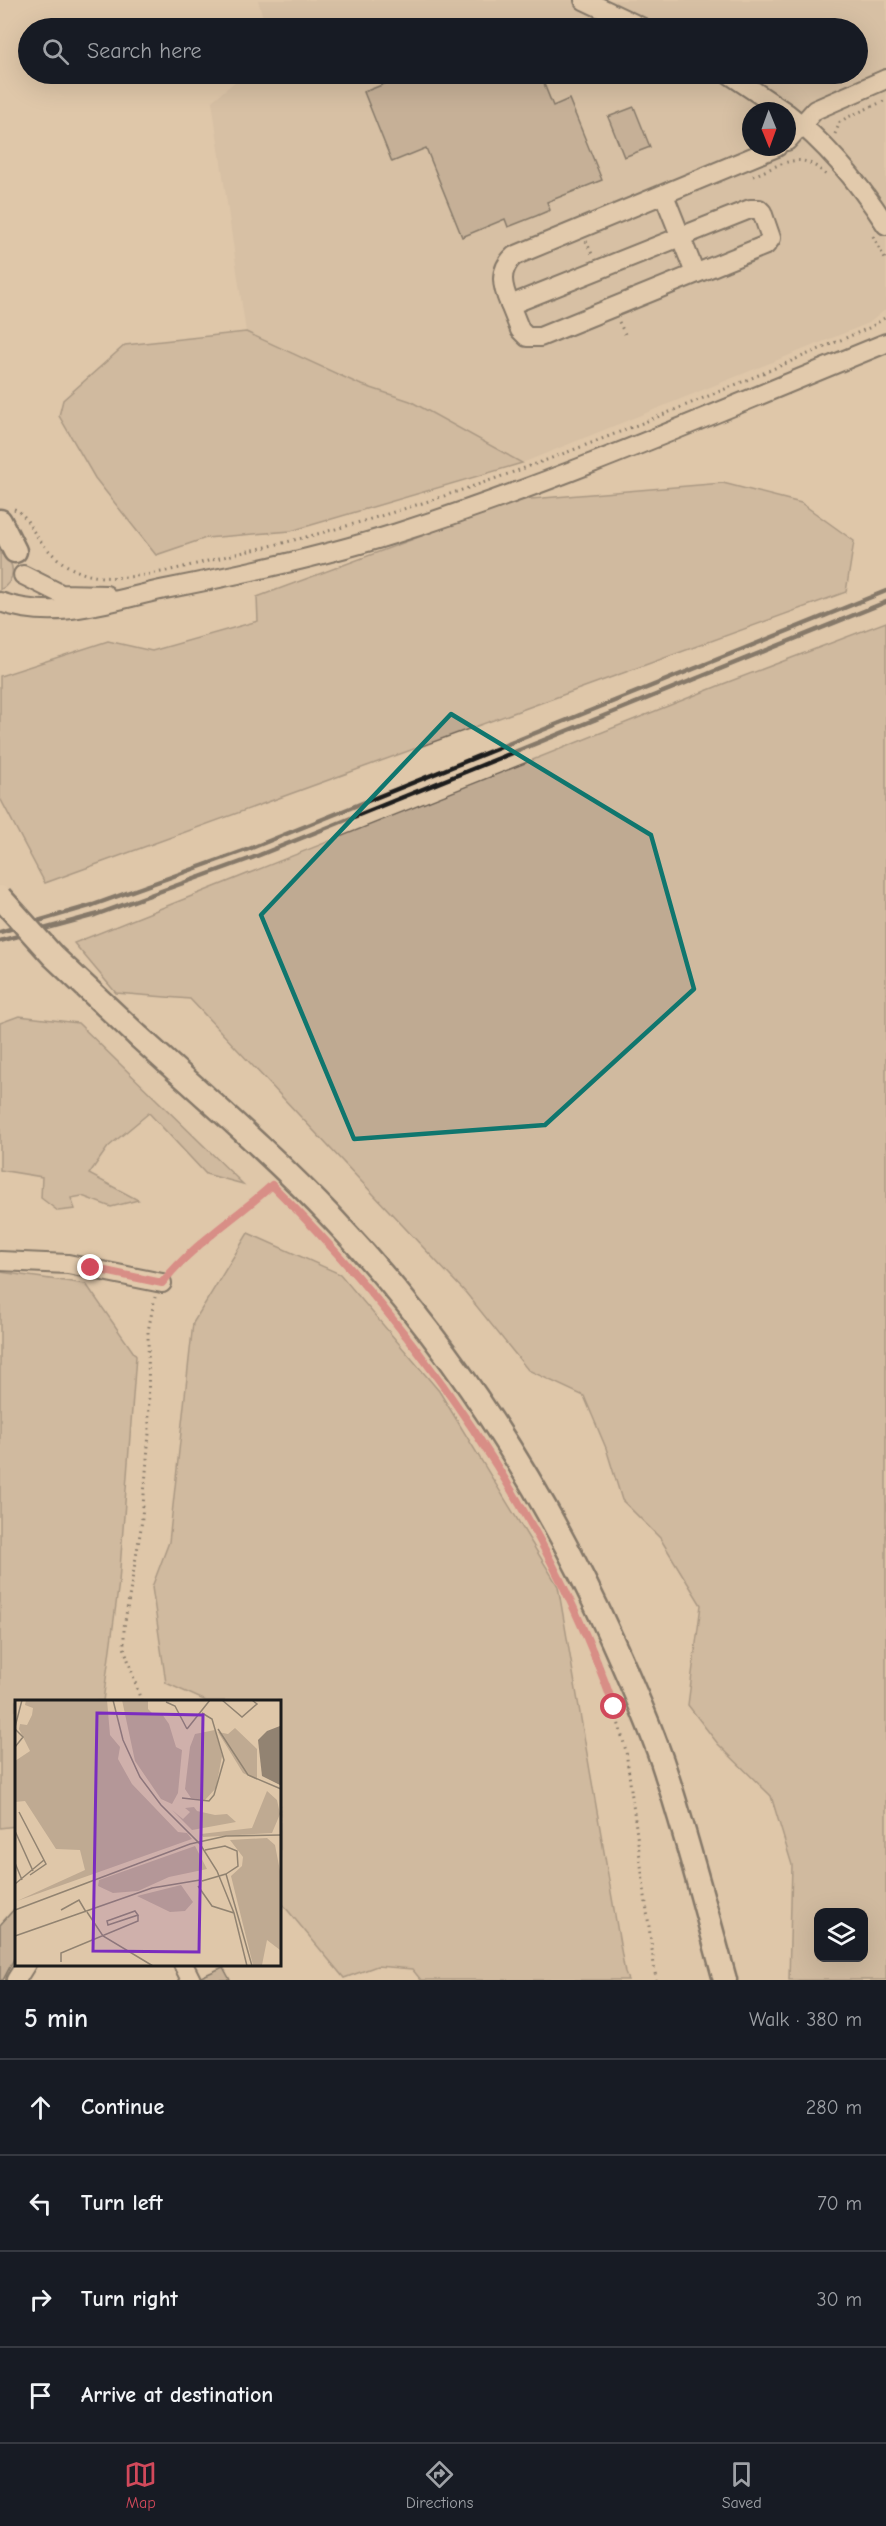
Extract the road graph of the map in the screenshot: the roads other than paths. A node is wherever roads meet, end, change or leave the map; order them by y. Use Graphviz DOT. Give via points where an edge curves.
graph roads {
  1 [pos="584,0"];
  2 [pos="622,18"];
  3 [pos="886,79"];
  4 [pos="744,84"];
  5 [pos="770,102"];
  6 [pos="796,115"];
  7 [pos="796,120"];
  8 [pos="756,156"];
  9 [pos="664,195"];
  10 [pos="886,225"];
  11 [pos="681,237"];
  12 [pos="695,273"];
  13 [pos="510,305"];
  14 [pos="886,343"];
  15 [pos="2,515"];
  16 [pos="8,547"];
  17 [pos="23,575"];
  18 [pos="144,594"];
  19 [pos="0,601"];
  20 [pos="0,897"];
  21 [pos="0,1261"];
  22 [pos="162,1283"];
  23 [pos="25,1965"];
  24 [pos="16,1980"];
  25 [pos="725,1980"];
  1 -- 2 [label="street"];
  3 -- 6 [label="street"];
  4 -- 5 [label="street"];
  7 -- 10 [label="street" via="826,147"];
  8 -- 9 [label="street"];
  9 -- 11 [label="street"];
  9 -- 13 [label="street" via="514,256 502,279"];
  11 -- 12 [label="street"];
  11 -- 12 [label="street" via="755,209 762,212 771,233 766,245"];
  11 -- 13 [label="street"];
  12 -- 13 [label="street" via="533,338 520,330"];
  14 -- 18 [label="street" via="536,484 397,533 321,555"];
  15 -- 16 [label="main road"];
  16 -- 17 [label="street" via="21,562"];
  17 -- 18 [label="street" via="60,594"];
  17 -- 19 [label="street" via="15,592"];
  18 -- 19 [label="street" via="74,610 36,611"];
  20 -- 25 [label="main road, bridge" via="53,956 282,1166 336,1221 412,1310 475,1394 562,1536 636,1694 681,1824"];
  21 -- 22 [label="street" via="68,1264"];
  23 -- 24 [label="street"];
}
